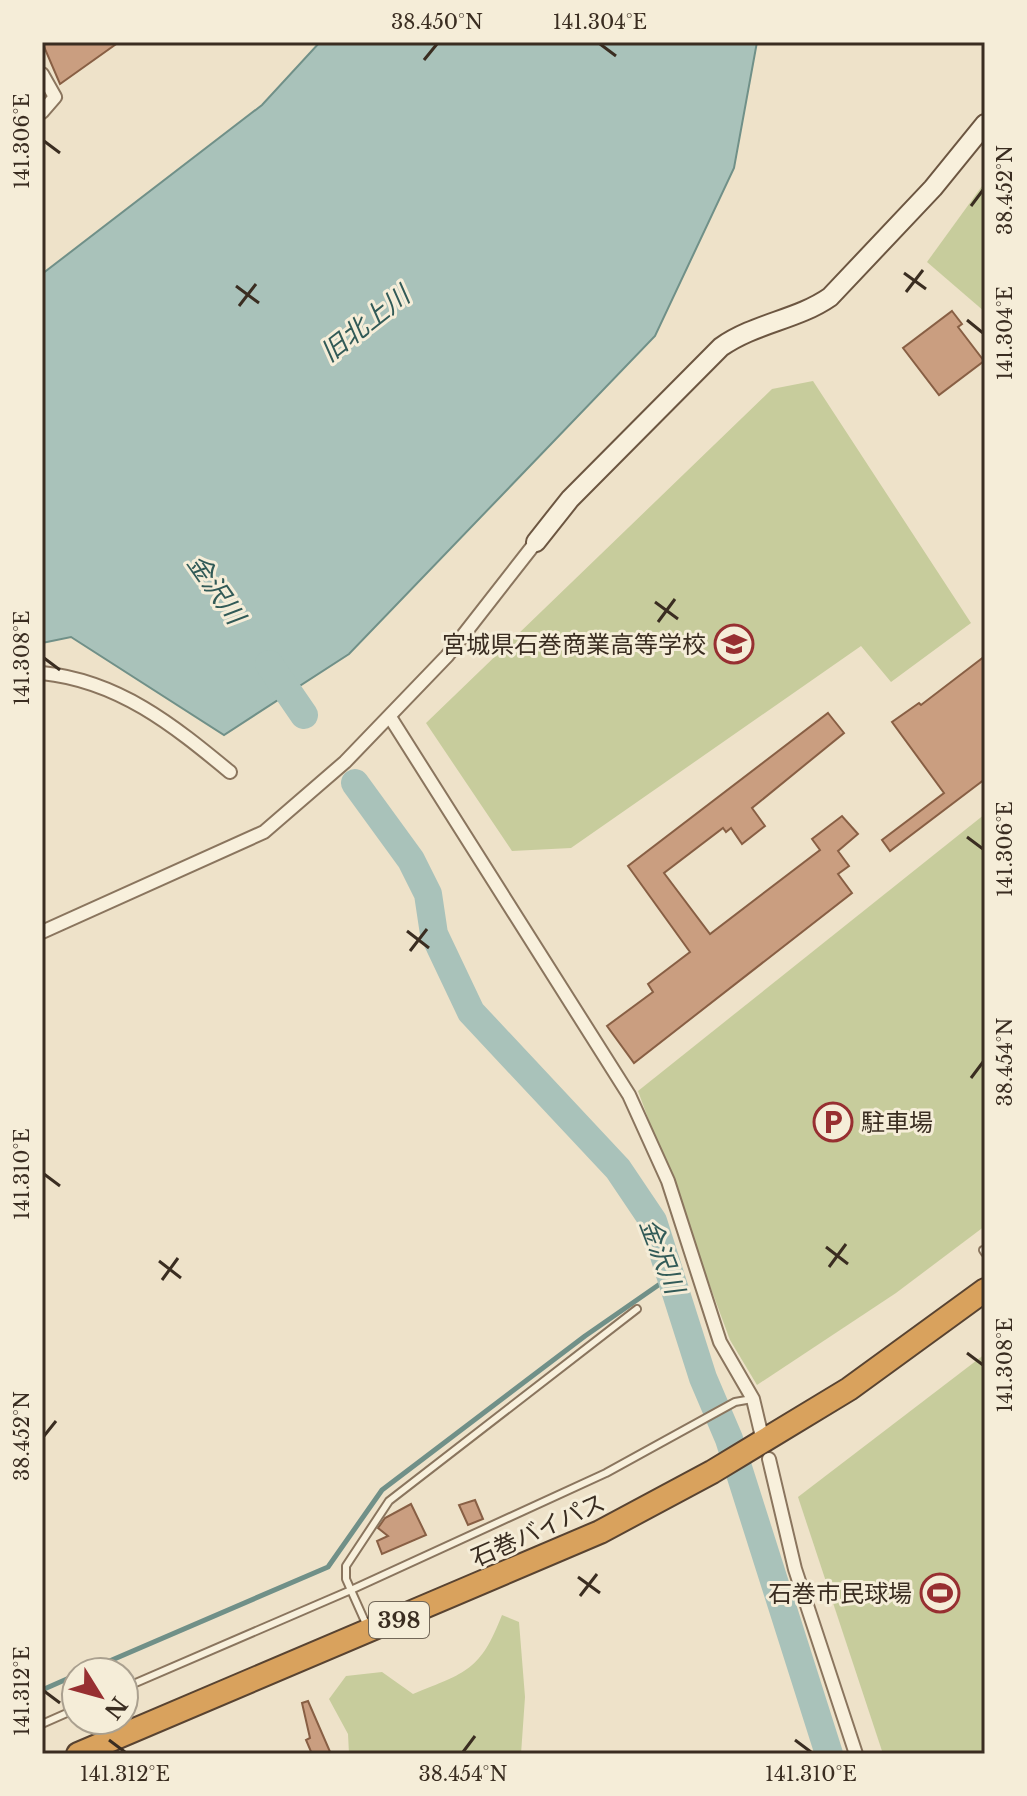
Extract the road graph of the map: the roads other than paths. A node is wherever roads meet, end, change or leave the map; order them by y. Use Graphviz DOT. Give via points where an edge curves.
graph roads {
  1 [pos="42,74"];
  2 [pos="42,112"];
  3 [pos="985,124"];
  4 [pos="536,542"];
  5 [pos="42,673"];
  6 [pos="390,717"];
  7 [pos="230,772"];
  8 [pos="42,932"];
  9 [pos="985,1290"];
  10 [pos="637,1309"];
  11 [pos="753,1399"];
  12 [pos="762,1449"];
  13 [pos="351,1590"];
  14 [pos="371,1632"];
  15 [pos="140,1681"];
  16 [pos="78,1754"];
  17 [pos="856,1754"];
  1 -- 2 [label="street" via="55,97"];
  3 -- 4 [label="street" via="830,297 721,347 570,499"];
  4 -- 6 [label="street" via="447,656"];
  5 -- 7 [label="street" via="111,689 140,704"];
  6 -- 8 [label="street" via="264,832"];
  6 -- 11 [label="street" via="629,1095 668,1181 720,1342"];
  9 -- 12 [label="highway, 石巻バイパス / 398"];
  10 -- 13 [label="lane" via="389,1501 346,1566"];
  11 -- 12 [label="street"];
  11 -- 13 [label="lane" via="735,1402 606,1473"];
  12 -- 14 [label="highway, 石巻バイパス / 398" via="600,1532"];
  12 -- 17 [label="street" via="776,1477 795,1569"];
  13 -- 14 [label="lane"];
  13 -- 15 [label="lane"];
  14 -- 16 [label="highway, 石巻バイパス / 398"];
}
